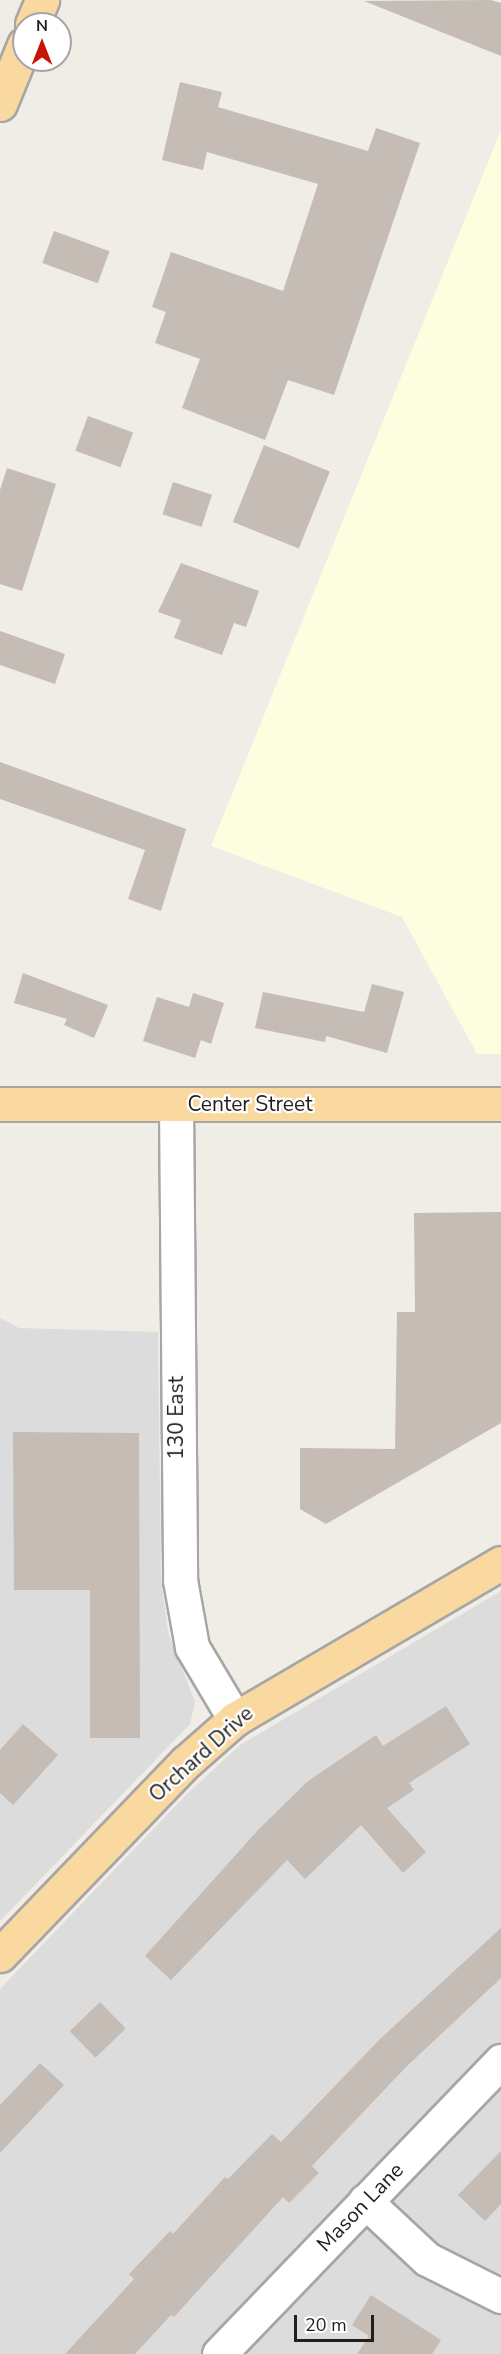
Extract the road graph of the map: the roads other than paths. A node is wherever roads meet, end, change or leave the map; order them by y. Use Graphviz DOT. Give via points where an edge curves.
graph roads {
  1 [pos="13,72"];
  2 [pos="0,104"];
  3 [pos="0,1104"];
  4 [pos="176,1104"];
  5 [pos="501,1104"];
  6 [pos="501,1563"];
  7 [pos="236,1719"];
  8 [pos="0,1954"];
  9 [pos="501,2061"];
  10 [pos="365,2201"];
  11 [pos="501,2296"];
  12 [pos="219,2354"];
  1 -- 2 [label="main road"];
  3 -- 4 [label="main road, Center Street"];
  4 -- 5 [label="main road, Center Street"];
  4 -- 7 [label="street, 130 East" via="180,1580 192,1647"];
  6 -- 7 [label="main road, Orchard Drive"];
  7 -- 8 [label="main road, Orchard Drive" via="186,1762"];
  9 -- 10 [label="street, Mason Lane"];
  10 -- 11 [label="street" via="428,2259"];
  10 -- 12 [label="street, Mason Lane"];
}
